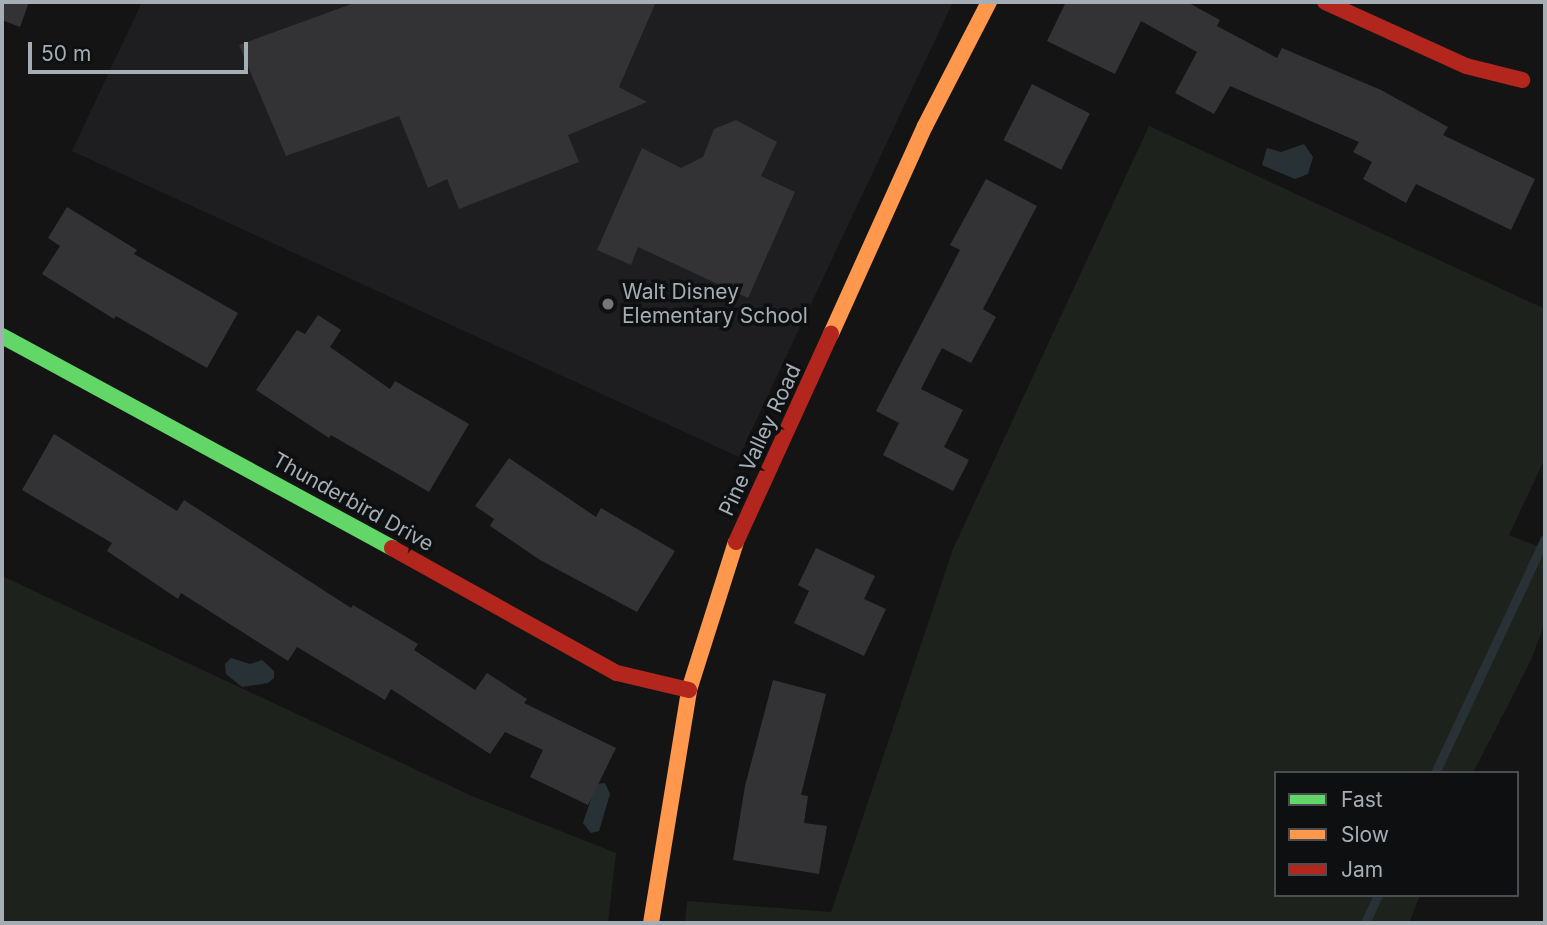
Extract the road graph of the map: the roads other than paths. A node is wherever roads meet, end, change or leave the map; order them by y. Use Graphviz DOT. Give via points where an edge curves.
graph roads {
  1 [pos="989,2"];
  2 [pos="1325,2"];
  3 [pos="1522,80"];
  4 [pos="2,336"];
  5 [pos="689,690"];
  6 [pos="651,923"];
  1 -- 5 [label="street, Pine Valley Road" via="925,127 731,553"];
  2 -- 3 [label="street" via="1466,66"];
  4 -- 5 [label="street, Thunderbird Drive" via="169,423 617,673"];
  5 -- 6 [label="street, Pine Valley Road"];
}
